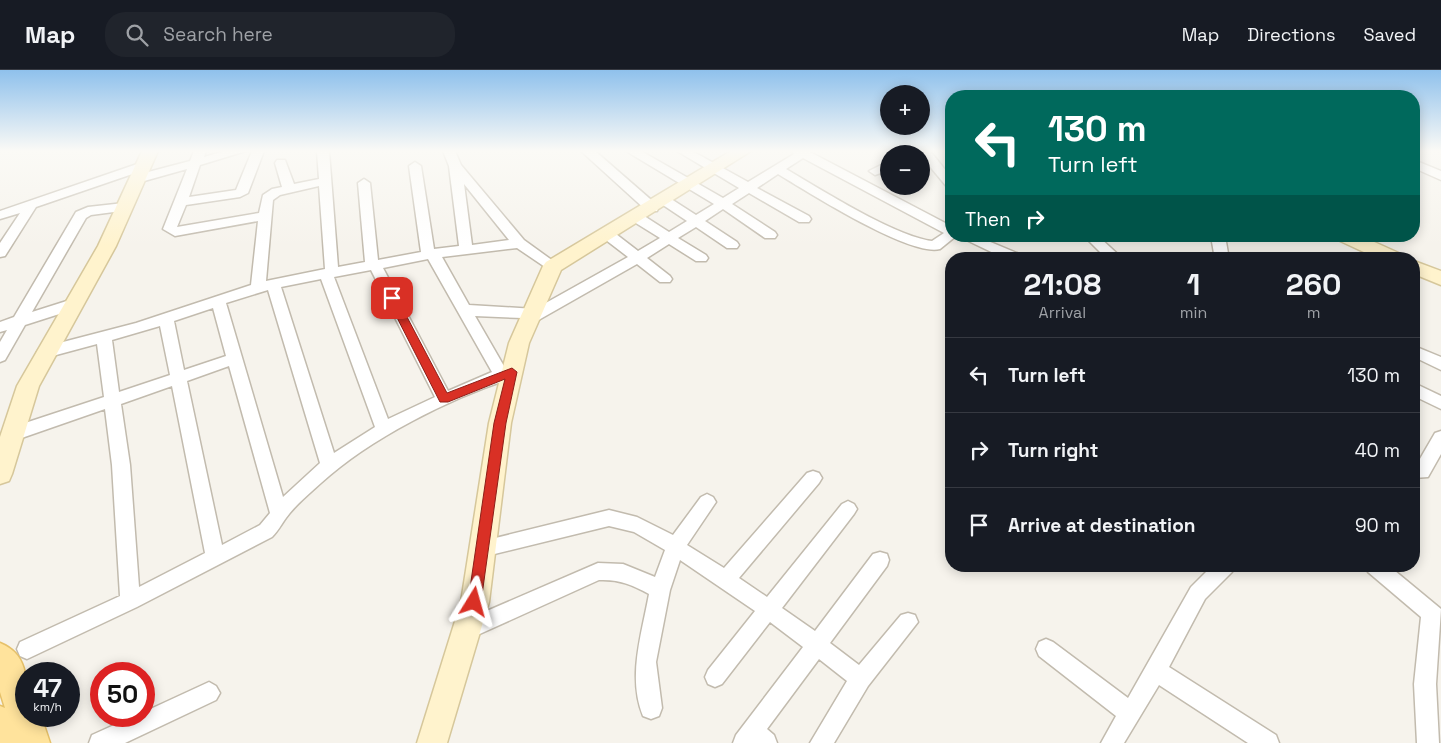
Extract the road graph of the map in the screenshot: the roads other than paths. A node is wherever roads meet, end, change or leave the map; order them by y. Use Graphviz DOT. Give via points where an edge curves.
graph roads {
  1 [pos="93,182"];
  2 [pos="135,182"];
  3 [pos="188,182"];
  4 [pos="247,182"];
  5 [pos="287,182"];
  6 [pos="319,182"];
  7 [pos="325,182"];
  8 [pos="417,182"];
  9 [pos="457,182"];
  10 [pos="468,182"];
  11 [pos="622,182"];
  12 [pos="688,182"];
  13 [pos="694,182"];
  14 [pos="740,182"];
  15 [pos="759,182"];
  16 [pos="801,182"];
  17 [pos="858,182"];
  18 [pos="364,183"];
  19 [pos="691,184"];
  20 [pos="750,188"];
  21 [pos="289,189"];
  22 [pos="181,202"];
  23 [pos="31,204"];
  24 [pos="724,204"];
  25 [pos="124,207"];
  26 [pos="651,208"];
  27 [pos="0,215"];
  28 [pos="265,216"];
  29 [pos="804,219"];
  30 [pos="696,221"];
  31 [pos="945,227"];
  32 [pos="607,234"];
  33 [pos="770,235"];
  34 [pos="668,238"];
  35 [pos="945,238"];
  36 [pos="978,242"];
  37 [pos="1097,242"];
  38 [pos="1357,242"];
  39 [pos="518,243"];
  40 [pos="732,245"];
  41 [pos="466,249"];
  42 [pos="1002,252"];
  43 [pos="1108,252"];
  44 [pos="1378,252"];
  45 [pos="0,253"];
  46 [pos="430,254"];
  47 [pos="636,258"];
  48 [pos="701,258"];
  49 [pos="373,265"];
  50 [pos="553,266"];
  51 [pos="1420,270"];
  52 [pos="329,273"];
  53 [pos="665,279"];
  54 [pos="1441,279"];
  55 [pos="265,286"];
  56 [pos="218,300"];
  57 [pos="73,304"];
  58 [pos="464,310"];
  59 [pos="532,315"];
  60 [pos="166,319"];
  61 [pos="20,321"];
  62 [pos="0,327"];
  63 [pos="104,338"];
  64 [pos="45,352"];
  65 [pos="1420,354"];
  66 [pos="0,356"];
  67 [pos="234,359"];
  68 [pos="1441,364"];
  69 [pos="506,374"];
  70 [pos="178,377"];
  71 [pos="1420,392"];
  72 [pos="114,399"];
  73 [pos="444,399"];
  74 [pos="1441,402"];
  75 [pos="384,430"];
  76 [pos="13,434"];
  77 [pos="1441,438"];
  78 [pos="330,466"];
  79 [pos="1420,472"];
  80 [pos="0,474"];
  81 [pos="813,478"];
  82 [pos="707,502"];
  83 [pos="848,509"];
  84 [pos="278,512"];
  85 [pos="675,547"];
  86 [pos="482,549"];
  87 [pos="215,557"];
  88 [pos="880,560"];
  89 [pos="1219,572"];
  90 [pos="1382,572"];
  91 [pos="726,579"];
  92 [pos="660,590"];
  93 [pos="130,601"];
  94 [pos="767,609"];
  95 [pos="1436,618"];
  96 [pos="908,622"];
  97 [pos="466,630"];
  98 [pos="818,646"];
  99 [pos="1046,649"];
  100 [pos="13,653"];
  101 [pos="1156,671"];
  102 [pos="715,677"];
  103 [pos="862,680"];
  104 [pos="209,693"];
  105 [pos="651,708"];
  106 [pos="1130,712"];
  107 [pos="0,723"];
  108 [pos="754,739"];
  109 [pos="6,743"];
  110 [pos="33,743"];
  111 [pos="100,743"];
  112 [pos="432,743"];
  113 [pos="821,743"];
  114 [pos="1112,743"];
  115 [pos="1268,743"];
  116 [pos="1428,743"];
  1 -- 23 [label="street"];
  2 -- 25 [label="main road"];
  3 -- 22 [label="street"];
  4 -- 22 [label="street" via="240,193"];
  5 -- 21 [label="street"];
  6 -- 21 [label="street"];
  7 -- 52 [label="street"];
  8 -- 46 [label="street"];
  9 -- 41 [label="street"];
  10 -- 39 [label="street"];
  11 -- 26 [label="street"];
  12 -- 19 [label="street"];
  13 -- 19 [label="main road"];
  14 -- 20 [label="street"];
  15 -- 20 [label="street"];
  16 -- 35 [label="street" via="922,245 935,246"];
  17 -- 31 [label="street"];
  18 -- 49 [label="street"];
  19 -- 24 [label="street"];
  19 -- 26 [label="main road"];
  20 -- 24 [label="street"];
  20 -- 29 [label="street"];
  21 -- 28 [label="street" via="267,198"];
  22 -- 28 [label="street" via="170,230 175,232"];
  23 -- 27 [label="street"];
  23 -- 45 [label="street"];
  24 -- 30 [label="street"];
  24 -- 33 [label="street"];
  25 -- 57 [label="main road" via="107,246"];
  25 -- 61 [label="street" via="88,211 81,215"];
  26 -- 30 [label="street"];
  26 -- 32 [label="main road"];
  26 -- 34 [label="street"];
  28 -- 55 [label="street"];
  30 -- 34 [label="street"];
  30 -- 40 [label="street"];
  32 -- 47 [label="street"];
  32 -- 50 [label="main road"];
  34 -- 47 [label="street"];
  34 -- 48 [label="street"];
  36 -- 42 [label="street"];
  37 -- 43 [label="street"];
  38 -- 44 [label="main road"];
  39 -- 41 [label="street"];
  39 -- 50 [label="street"];
  41 -- 46 [label="street"];
  46 -- 49 [label="street"];
  46 -- 58 [label="street"];
  47 -- 53 [label="street"];
  47 -- 59 [label="street"];
  49 -- 52 [label="street"];
  49 -- 73 [label="street"];
  50 -- 59 [label="main road"];
  51 -- 54 [label="main road"];
  52 -- 55 [label="street"];
  52 -- 75 [label="street"];
  55 -- 56 [label="street"];
  55 -- 78 [label="street"];
  56 -- 60 [label="street"];
  56 -- 67 [label="street"];
  57 -- 61 [label="street"];
  57 -- 64 [label="main road"];
  58 -- 59 [label="street"];
  58 -- 69 [label="street"];
  59 -- 69 [label="main road"];
  60 -- 63 [label="street"];
  60 -- 70 [label="street"];
  61 -- 62 [label="street"];
  61 -- 66 [label="street"];
  63 -- 64 [label="street"];
  63 -- 72 [label="street"];
  64 -- 76 [label="main road" via="28,386"];
  65 -- 68 [label="street"];
  67 -- 70 [label="street"];
  67 -- 84 [label="street"];
  69 -- 73 [label="street"];
  69 -- 86 [label="main road"];
  70 -- 72 [label="street"];
  70 -- 87 [label="street"];
  71 -- 74 [label="street"];
  72 -- 76 [label="street"];
  72 -- 93 [label="street"];
  73 -- 75 [label="street"];
  75 -- 78 [label="street"];
  76 -- 80 [label="main road"];
  77 -- 79 [label="street"];
  78 -- 84 [label="street"];
  81 -- 91 [label="street"];
  82 -- 85 [label="street"];
  83 -- 94 [label="street"];
  84 -- 87 [label="street" via="266,531"];
  85 -- 86 [label="street" via="627,520 609,518"];
  85 -- 91 [label="street"];
  85 -- 92 [label="street"];
  86 -- 97 [label="main road"];
  87 -- 93 [label="street"];
  88 -- 98 [label="street"];
  89 -- 101 [label="street" via="1198,593"];
  90 -- 95 [label="street"];
  91 -- 94 [label="street"];
  92 -- 97 [label="street" via="630,573 598,572"];
  92 -- 105 [label="street" via="646,662"];
  93 -- 100 [label="street"];
  94 -- 98 [label="street"];
  94 -- 102 [label="street"];
  95 -- 116 [label="street" via="1425,684"];
  96 -- 103 [label="street"];
  97 -- 112 [label="main road"];
  98 -- 103 [label="street"];
  98 -- 108 [label="street"];
  99 -- 106 [label="street"];
  100 -- 110 [label="main road" via="10,670"];
  101 -- 106 [label="street"];
  101 -- 115 [label="street"];
  103 -- 113 [label="street"];
  104 -- 111 [label="street"];
  106 -- 114 [label="street"];
  107 -- 109 [label="main road"];
}
